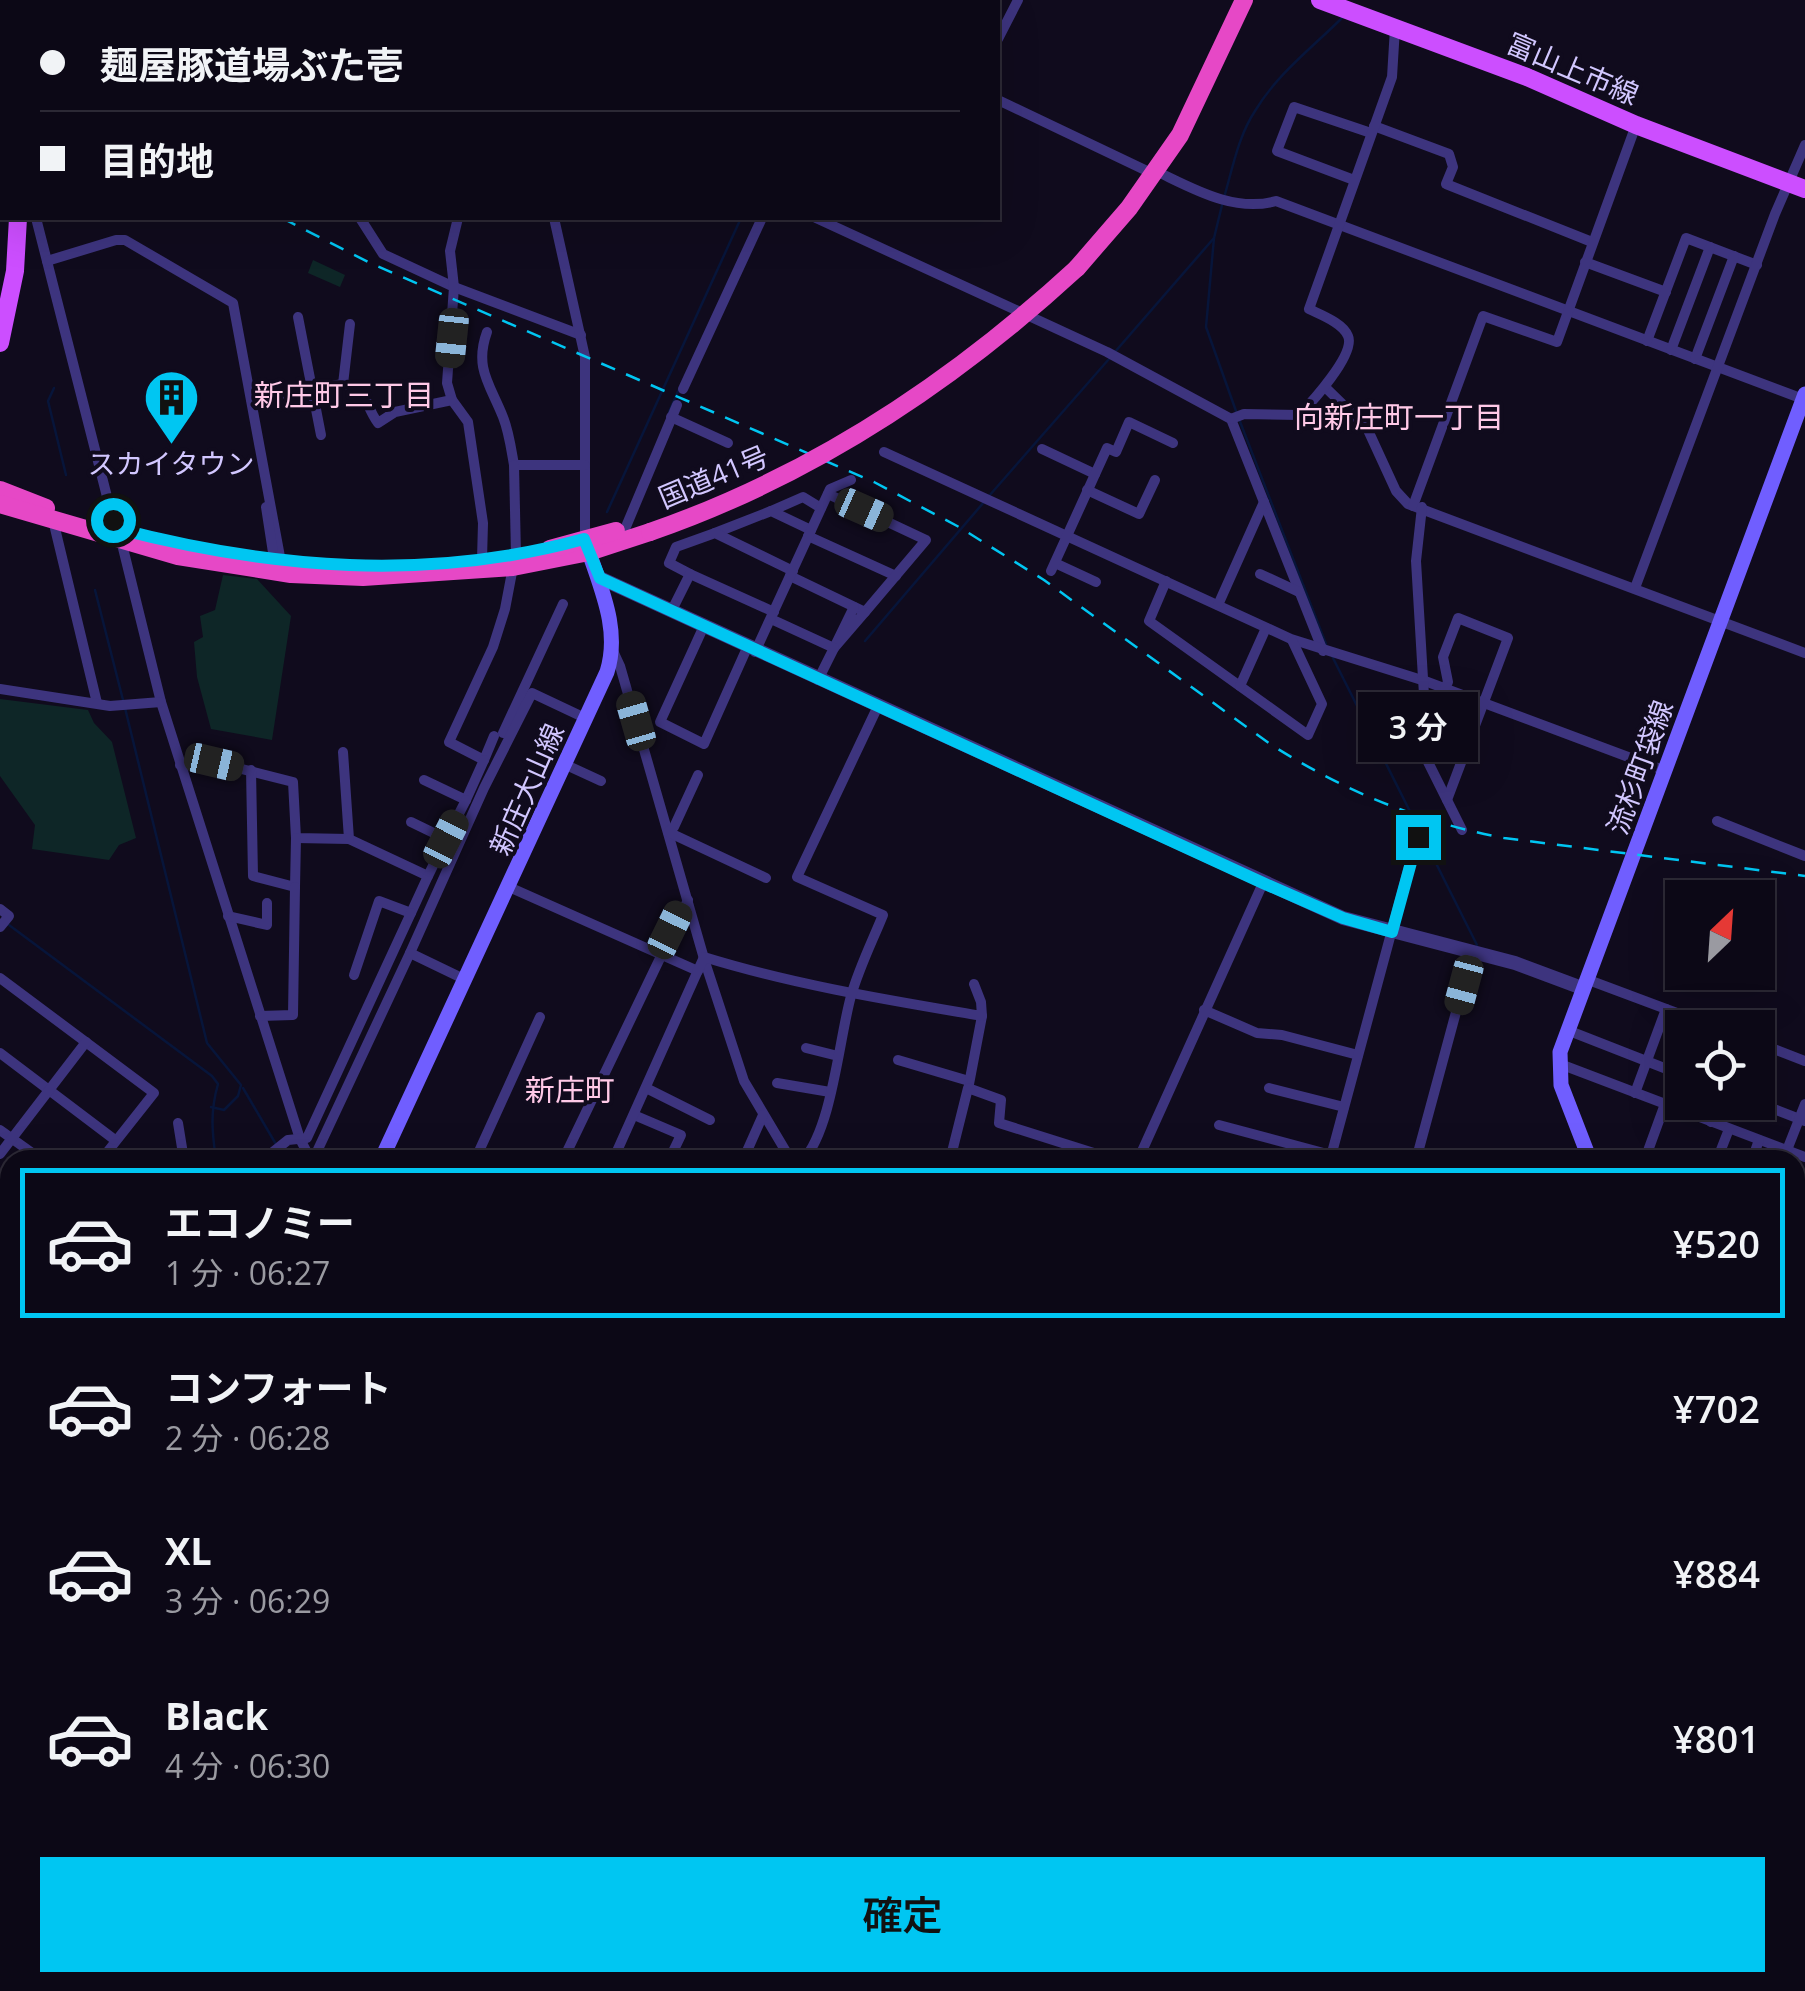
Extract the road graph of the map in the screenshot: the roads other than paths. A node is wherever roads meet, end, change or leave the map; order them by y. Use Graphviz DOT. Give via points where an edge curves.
graph roads {
  1 [pos="1018,0"];
  2 [pos="1235,0"];
  3 [pos="1244,0"];
  4 [pos="1320,0"];
  5 [pos="1000,9"];
  6 [pos="1010,13"];
  7 [pos="1395,28"];
  8 [pos="1000,35"];
  9 [pos="1000,101"];
  10 [pos="1636,125"];
  11 [pos="1372,130"];
  12 [pos="1805,144"];
  13 [pos="1150,171"];
  14 [pos="1354,180"];
  15 [pos="1797,186"];
  16 [pos="8,220"];
  17 [pos="18,220"];
  18 [pos="37,220"];
  19 [pos="359,220"];
  20 [pos="458,220"];
  21 [pos="554,220"];
  22 [pos="761,220"];
  23 [pos="820,220"];
  24 [pos="1338,226"];
  25 [pos="1592,242"];
  26 [pos="1710,246"];
  27 [pos="1734,256"];
  28 [pos="47,261"];
  29 [pos="1585,262"];
  30 [pos="1758,265"];
  31 [pos="454,288"];
  32 [pos="0,292"];
  33 [pos="1666,292"];
  34 [pos="1568,312"];
  35 [pos="298,318"];
  36 [pos="350,324"];
  37 [pos="488,332"];
  38 [pos="581,335"];
  39 [pos="1648,341"];
  40 [pos="0,343"];
  41 [pos="1671,350"];
  42 [pos="1695,359"];
  43 [pos="1719,368"];
  44 [pos="343,384"];
  45 [pos="1326,388"];
  46 [pos="312,389"];
  47 [pos="683,389"];
  48 [pos="1804,396"];
  49 [pos="252,399"];
  50 [pos="452,400"];
  51 [pos="677,405"];
  52 [pos="672,417"];
  53 [pos="1231,419"];
  54 [pos="321,435"];
  55 [pos="728,443"];
  56 [pos="1173,443"];
  57 [pos="1042,449"];
  58 [pos="884,452"];
  59 [pos="514,464"];
  60 [pos="585,464"];
  61 [pos="1096,474"];
  62 [pos="851,480"];
  63 [pos="1155,480"];
  64 [pos="0,490"];
  65 [pos="1088,490"];
  66 [pos="828,494"];
  67 [pos="1264,502"];
  68 [pos="0,504"];
  69 [pos="1417,507"];
  70 [pos="822,508"];
  71 [pos="772,511"];
  72 [pos="52,516"];
  73 [pos="648,528"];
  74 [pos="625,529"];
  75 [pos="715,532"];
  76 [pos="810,533"];
  77 [pos="118,534"];
  78 [pos="1067,535"];
  79 [pos="587,546"];
  80 [pos="482,559"];
  81 [pos="514,561"];
  82 [pos="279,567"];
  83 [pos="791,573"];
  84 [pos="690,574"];
  85 [pos="1260,574"];
  86 [pos="896,576"];
  87 [pos="600,578"];
  88 [pos="1166,581"];
  89 [pos="1096,582"];
  90 [pos="1635,588"];
  91 [pos="1300,592"];
  92 [pos="563,604"];
  93 [pos="1218,605"];
  94 [pos="859,610"];
  95 [pos="671,612"];
  96 [pos="772,615"];
  97 [pos="1720,620"];
  98 [pos="703,628"];
  99 [pos="1266,628"];
  100 [pos="1292,639"];
  101 [pos="834,648"];
  102 [pos="751,650"];
  103 [pos="1323,651"];
  104 [pos="1805,652"];
  105 [pos="614,653"];
  106 [pos="528,680"];
  107 [pos="818,680"];
  108 [pos="1425,681"];
  109 [pos="1240,686"];
  110 [pos="1445,688"];
  111 [pos="0,689"];
  112 [pos="532,693"];
  113 [pos="161,702"];
  114 [pos="1483,703"];
  115 [pos="97,704"];
  116 [pos="878,706"];
  117 [pos="586,718"];
  118 [pos="636,721"];
  119 [pos="660,722"];
  120 [pos="343,752"];
  121 [pos="484,760"];
  122 [pos="564,764"];
  123 [pos="180,765"];
  124 [pos="250,770"];
  125 [pos="1664,770"];
  126 [pos="698,775"];
  127 [pos="424,780"];
  128 [pos="602,780"];
  129 [pos="466,800"];
  130 [pos="1447,800"];
  131 [pos="1717,821"];
  132 [pos="412,822"];
  133 [pos="1462,830"];
  134 [pos="668,832"];
  135 [pos="1418,837"];
  136 [pos="296,838"];
  137 [pos="349,839"];
  138 [pos="446,839"];
  139 [pos="1804,850"];
  140 [pos="428,876"];
  141 [pos="766,878"];
  142 [pos="1263,883"];
  143 [pos="510,887"];
  144 [pos="295,888"];
  145 [pos="688,900"];
  146 [pos="267,904"];
  147 [pos="0,909"];
  148 [pos="411,913"];
  149 [pos="228,916"];
  150 [pos="0,926"];
  151 [pos="1392,932"];
  152 [pos="410,953"];
  153 [pos="1472,953"];
  154 [pos="659,954"];
  155 [pos="704,958"];
  156 [pos="698,971"];
  157 [pos="354,975"];
  158 [pos="0,978"];
  159 [pos="466,980"];
  160 [pos="1584,983"];
  161 [pos="974,984"];
  162 [pos="852,994"];
  163 [pos="1666,1009"];
  164 [pos="1204,1010"];
  165 [pos="260,1016"];
  166 [pos="982,1016"];
  167 [pos="540,1017"];
  168 [pos="1567,1030"];
  169 [pos="86,1042"];
  170 [pos="806,1048"];
  171 [pos="1775,1050"];
  172 [pos="0,1054"];
  173 [pos="1358,1055"];
  174 [pos="838,1056"];
  175 [pos="898,1060"];
  176 [pos="1647,1061"];
  177 [pos="1805,1061"];
  178 [pos="1558,1064"];
  179 [pos="1665,1068"];
  180 [pos="777,1083"];
  181 [pos="968,1085"];
  182 [pos="646,1088"];
  183 [pos="1269,1088"];
  184 [pos="49,1089"];
  185 [pos="830,1092"];
  186 [pos="1635,1093"];
  187 [pos="1665,1104"];
  188 [pos="1805,1104"];
  189 [pos="1344,1107"];
  190 [pos="1775,1109"];
  191 [pos="634,1115"];
  192 [pos="763,1115"];
  193 [pos="710,1120"];
  194 [pos="1706,1120"];
  195 [pos="1802,1120"];
  196 [pos="1711,1122"];
  197 [pos="178,1123"];
  198 [pos="1219,1125"];
  199 [pos="1730,1128"];
  200 [pos="0,1130"];
  201 [pos="12,1138"];
  202 [pos="116,1140"];
  203 [pos="294,1140"];
  204 [pos="1759,1140"];
  205 [pos="3,1150"];
  206 [pos="28,1150"];
  207 [pos="108,1150"];
  208 [pos="182,1150"];
  209 [pos="280,1150"];
  210 [pos="303,1150"];
  211 [pos="317,1150"];
  212 [pos="387,1150"];
  213 [pos="479,1150"];
  214 [pos="568,1150"];
  215 [pos="618,1150"];
  216 [pos="674,1150"];
  217 [pos="747,1150"];
  218 [pos="785,1150"];
  219 [pos="812,1150"];
  220 [pos="952,1150"];
  221 [pos="1084,1150"];
  222 [pos="1142,1150"];
  223 [pos="1303,1150"];
  224 [pos="1332,1150"];
  225 [pos="1419,1150"];
  226 [pos="1586,1150"];
  227 [pos="1647,1150"];
  228 [pos="1722,1150"];
  229 [pos="1756,1150"];
  230 [pos="1780,1150"];
  231 [pos="1791,1150"];
  1 -- 6 [label="street"];
  2 -- 13 [label="highway, 国道41号"];
  3 -- 13 [label="highway, 国道41号" via="1195,108"];
  4 -- 7 [label="main road, 富山上市線"];
  5 -- 6 [label="street"];
  6 -- 8 [label="street"];
  7 -- 10 [label="main road, 富山上市線"];
  7 -- 11 [label="street" via="1392,76"];
  9 -- 13 [label="street"];
  10 -- 15 [label="main road, 富山上市線"];
  10 -- 25 [label="street"];
  11 -- 14 [label="street"];
  11 -- 14 [label="street" via="1294,106 1278,151"];
  11 -- 25 [label="street" via="1448,154 1446,184"];
  12 -- 15 [label="street"];
  13 -- 24 [label="street" via="1212,197 1276,201"];
  13 -- 73 [label="highway, 国道41号, bridge" via="1114,227 983,348 870,429 767,486"];
  14 -- 24 [label="street"];
  15 -- 30 [label="street"];
  16 -- 32 [label="main road"];
  17 -- 40 [label="main road" via="16,272"];
  18 -- 28 [label="street"];
  19 -- 31 [label="street" via="384,254"];
  20 -- 31 [label="street" via="450,251"];
  21 -- 38 [label="street"];
  22 -- 47 [label="street"];
  23 -- 53 [label="street" via="1107,352"];
  24 -- 34 [label="street"];
  24 -- 45 [label="street" via="1309,309 1348,334 1350,343"];
  25 -- 29 [label="street"];
  26 -- 27 [label="street"];
  26 -- 33 [label="street" via="1686,238"];
  26 -- 41 [label="street"];
  27 -- 30 [label="street"];
  27 -- 42 [label="street"];
  28 -- 49 [label="street" via="125,240 232,303"];
  28 -- 77 [label="street"];
  29 -- 33 [label="street"];
  29 -- 34 [label="street"];
  30 -- 43 [label="street"];
  31 -- 38 [label="street"];
  31 -- 50 [label="street" via="447,383"];
  33 -- 39 [label="street"];
  34 -- 39 [label="street"];
  34 -- 69 [label="street" via="1557,342 1484,316"];
  35 -- 46 [label="street"];
  36 -- 44 [label="street"];
  37 -- 59 [label="street" via="481,365"];
  38 -- 60 [label="street"];
  39 -- 41 [label="street"];
  41 -- 42 [label="street"];
  42 -- 43 [label="street"];
  43 -- 48 [label="street"];
  43 -- 90 [label="street"];
  44 -- 46 [label="street"];
  44 -- 50 [label="street" via="363,390 378,422"];
  45 -- 53 [label="street" via="1299,416"];
  45 -- 69 [label="street" via="1368,428 1396,491"];
  46 -- 49 [label="street"];
  46 -- 54 [label="street"];
  48 -- 97 [label="main road, 流杉町袋線"];
  49 -- 82 [label="street"];
  50 -- 80 [label="street" via="468,422"];
  51 -- 52 [label="street"];
  52 -- 55 [label="street"];
  52 -- 74 [label="street"];
  53 -- 67 [label="street"];
  56 -- 61 [label="street" via="1129,422 1116,452 1107,448"];
  57 -- 61 [label="street"];
  58 -- 78 [label="street"];
  59 -- 60 [label="street"];
  59 -- 81 [label="street"];
  60 -- 79 [label="street"];
  61 -- 65 [label="street"];
  62 -- 66 [label="street"];
  63 -- 65 [label="street" via="1140,514"];
  64 -- 72 [label="highway, 国道41号"];
  65 -- 78 [label="street"];
  66 -- 70 [label="street"];
  66 -- 86 [label="street" via="926,540"];
  67 -- 91 [label="street"];
  67 -- 93 [label="street"];
  68 -- 72 [label="highway, 国道41号"];
  69 -- 90 [label="street"];
  69 -- 108 [label="street"];
  70 -- 71 [label="street" via="802,497"];
  70 -- 76 [label="street"];
  71 -- 75 [label="street"];
  71 -- 76 [label="street"];
  72 -- 77 [label="highway, 国道41号"];
  72 -- 115 [label="street"];
  73 -- 74 [label="highway, 国道41号"];
  73 -- 79 [label="highway, 国道41号"];
  74 -- 79 [label="highway, 国道41号"];
  75 -- 83 [label="street"];
  75 -- 84 [label="street" via="676,546 669,563"];
  76 -- 83 [label="street"];
  76 -- 86 [label="street"];
  77 -- 82 [label="highway, 国道41号"];
  77 -- 113 [label="street"];
  78 -- 88 [label="street"];
  78 -- 89 [label="street" via="1053,567"];
  79 -- 81 [label="highway, 国道41号"];
  79 -- 87 [label="main road"];
  80 -- 81 [label="highway, 国道41号"];
  80 -- 82 [label="highway, 国道41号"];
  81 -- 82 [label="highway, 国道41号" via="363,577"];
  81 -- 121 [label="street" via="493,647 449,742"];
  83 -- 94 [label="street"];
  83 -- 96 [label="street"];
  84 -- 95 [label="street"];
  84 -- 96 [label="street"];
  85 -- 91 [label="street"];
  86 -- 94 [label="street"];
  87 -- 95 [label="street"];
  87 -- 105 [label="main road"];
  88 -- 93 [label="street"];
  88 -- 109 [label="street" via="1149,620"];
  90 -- 97 [label="street"];
  91 -- 103 [label="street"];
  92 -- 106 [label="street"];
  93 -- 99 [label="street"];
  94 -- 101 [label="street"];
  95 -- 98 [label="street"];
  96 -- 101 [label="street"];
  96 -- 102 [label="street"];
  97 -- 104 [label="street"];
  97 -- 125 [label="main road, 流杉町袋線"];
  98 -- 102 [label="street"];
  98 -- 119 [label="street"];
  99 -- 100 [label="street"];
  99 -- 109 [label="street"];
  100 -- 103 [label="street"];
  100 -- 109 [label="street" via="1322,704 1308,735"];
  101 -- 107 [label="street"];
  102 -- 107 [label="street"];
  102 -- 119 [label="street" via="704,744"];
  103 -- 108 [label="street"];
  105 -- 117 [label="main road, 新庄大山線"];
  105 -- 118 [label="street"];
  106 -- 112 [label="street"];
  106 -- 121 [label="street"];
  107 -- 116 [label="street"];
  108 -- 110 [label="street"];
  108 -- 130 [label="street" via="1428,762"];
  110 -- 114 [label="street"];
  110 -- 114 [label="street" via="1443,657 1458,618 1508,638"];
  111 -- 115 [label="street"];
  112 -- 117 [label="street"];
  112 -- 152 [label="street"];
  113 -- 115 [label="street"];
  113 -- 123 [label="street"];
  114 -- 125 [label="street"];
  114 -- 130 [label="street"];
  116 -- 142 [label="street"];
  116 -- 162 [label="street" via="798,877 883,915"];
  117 -- 122 [label="main road, 新庄大山線"];
  118 -- 119 [label="street"];
  118 -- 134 [label="street"];
  120 -- 137 [label="street"];
  121 -- 129 [label="street"];
  122 -- 128 [label="street"];
  122 -- 143 [label="main road, 新庄大山線"];
  123 -- 124 [label="street" via="214,762"];
  123 -- 149 [label="street"];
  124 -- 136 [label="street" via="292,782"];
  124 -- 144 [label="street" via="252,876"];
  125 -- 160 [label="main road, 流杉町袋線"];
  126 -- 134 [label="street"];
  127 -- 129 [label="street"];
  129 -- 138 [label="street"];
  130 -- 133 [label="street"];
  131 -- 139 [label="street"];
  132 -- 138 [label="street"];
  134 -- 141 [label="street"];
  134 -- 145 [label="street"];
  135 -- 151 [label="street"];
  136 -- 137 [label="street"];
  136 -- 144 [label="street"];
  137 -- 140 [label="street"];
  138 -- 140 [label="street"];
  140 -- 148 [label="street"];
  142 -- 151 [label="street"];
  142 -- 164 [label="street"];
  143 -- 154 [label="street"];
  143 -- 159 [label="main road, 新庄大山線"];
  144 -- 165 [label="street" via="292,1015"];
  145 -- 154 [label="street"];
  145 -- 155 [label="street"];
  146 -- 149 [label="street" via="267,924"];
  147 -- 150 [label="street" via="9,916"];
  148 -- 157 [label="street" via="380,901"];
  148 -- 203 [label="street" via="307,1138"];
  149 -- 165 [label="street"];
  151 -- 153 [label="street"];
  151 -- 173 [label="street"];
  152 -- 159 [label="street"];
  152 -- 211 [label="street"];
  153 -- 160 [label="street"];
  153 -- 225 [label="street"];
  154 -- 156 [label="street"];
  154 -- 214 [label="street"];
  155 -- 156 [label="street"];
  155 -- 162 [label="street"];
  155 -- 192 [label="street" via="744,1081"];
  156 -- 182 [label="street"];
  158 -- 169 [label="street"];
  159 -- 212 [label="main road, 新庄大山線"];
  160 -- 163 [label="street"];
  160 -- 168 [label="main road, 流杉町袋線"];
  161 -- 166 [label="street"];
  162 -- 166 [label="street"];
  162 -- 174 [label="street"];
  163 -- 176 [label="street"];
  164 -- 173 [label="street" via="1257,1033"];
  164 -- 222 [label="street"];
  165 -- 203 [label="street"];
  166 -- 181 [label="street"];
  167 -- 213 [label="street"];
  168 -- 176 [label="street"];
  168 -- 178 [label="main road, 流杉町袋線"];
  169 -- 184 [label="street"];
  169 -- 202 [label="street" via="154,1092"];
  170 -- 174 [label="street"];
  171 -- 177 [label="street"];
  172 -- 184 [label="street"];
  173 -- 189 [label="street"];
  174 -- 185 [label="street"];
  175 -- 181 [label="street"];
  176 -- 179 [label="street"];
  176 -- 186 [label="street"];
  178 -- 186 [label="street"];
  178 -- 226 [label="main road"];
  180 -- 185 [label="street"];
  181 -- 220 [label="street"];
  181 -- 221 [label="street" via="1002,1100 999,1123"];
  182 -- 191 [label="street"];
  182 -- 193 [label="street"];
  183 -- 189 [label="street"];
  184 -- 201 [label="street"];
  184 -- 202 [label="street"];
  185 -- 219 [label="street"];
  186 -- 187 [label="street"];
  187 -- 227 [label="street"];
  188 -- 195 [label="street"];
  189 -- 224 [label="street"];
  190 -- 195 [label="street"];
  191 -- 215 [label="street"];
  191 -- 216 [label="street" via="681,1135"];
  192 -- 217 [label="street"];
  192 -- 218 [label="street"];
  194 -- 196 [label="street"];
  195 -- 231 [label="street"];
  196 -- 199 [label="street"];
  197 -- 208 [label="street"];
  198 -- 223 [label="street"];
  199 -- 204 [label="street"];
  199 -- 228 [label="street"];
  200 -- 201 [label="street"];
  201 -- 205 [label="street"];
  201 -- 206 [label="street"];
  202 -- 207 [label="street"];
  203 -- 209 [label="street"];
  203 -- 210 [label="street"];
  204 -- 229 [label="street"];
  204 -- 230 [label="street"];
}
